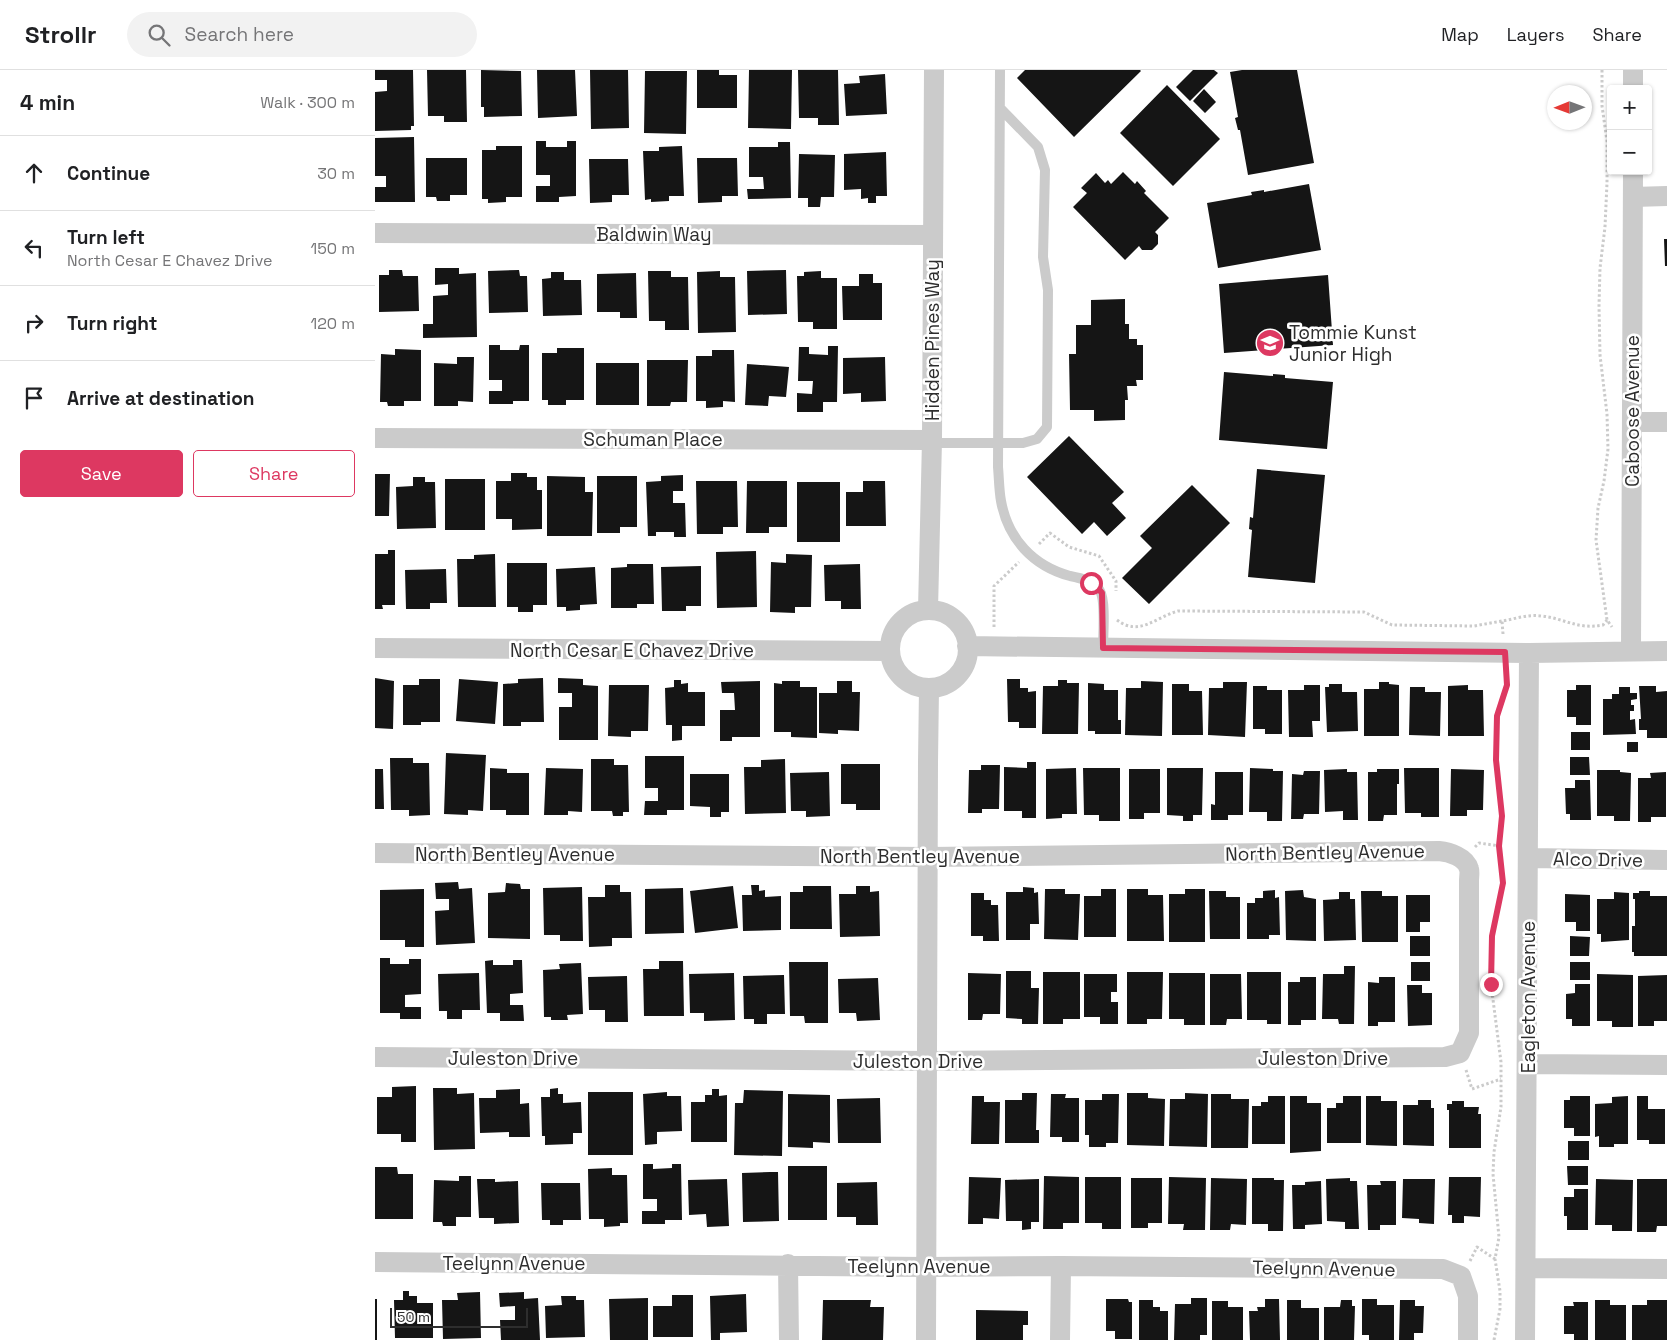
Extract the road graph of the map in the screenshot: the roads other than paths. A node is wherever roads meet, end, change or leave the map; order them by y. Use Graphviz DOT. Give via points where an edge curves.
graph roads {
  1 [pos="933,70"];
  2 [pos="1001,70"];
  3 [pos="1633,70"];
  4 [pos="1633,85"];
  5 [pos="1000,108"];
  6 [pos="1633,175"];
  7 [pos="1667,196"];
  8 [pos="1633,197"];
  9 [pos="375,233"];
  10 [pos="933,234"];
  11 [pos="1632,422"];
  12 [pos="1667,422"];
  13 [pos="375,438"];
  14 [pos="932,441"];
  15 [pos="999,443"];
  16 [pos="928,610"];
  17 [pos="967,646"];
  18 [pos="375,648"];
  19 [pos="1103,648"];
  20 [pos="1631,650"];
  21 [pos="890,651"];
  22 [pos="1667,651"];
  23 [pos="1529,653"];
  24 [pos="929,688"];
  25 [pos="375,853"];
  26 [pos="928,857"];
  27 [pos="1529,858"];
  28 [pos="1667,860"];
  29 [pos="1460,1053"];
  30 [pos="375,1057"];
  31 [pos="928,1061"];
  32 [pos="1527,1064"];
  33 [pos="1667,1065"];
  34 [pos="375,1262"];
  35 [pos="788,1264"];
  36 [pos="926,1266"];
  37 [pos="1061,1266"];
  38 [pos="1526,1268"];
  39 [pos="1667,1269"];
  40 [pos="789,1340"];
  41 [pos="926,1340"];
  42 [pos="1060,1340"];
  43 [pos="1468,1340"];
  44 [pos="1525,1340"];
  1 -- 10 [label="street, Hidden Pines Way"];
  2 -- 5 [label="lane"];
  3 -- 4 [label="street"];
  5 -- 15 [label="lane"];
  5 -- 15 [label="lane" via="1038,147 1042,156 1045,170 1043,257 1048,300 1047,427 1030,442"];
  6 -- 8 [label="street, Caboose Avenue"];
  7 -- 8 [label="street"];
  8 -- 11 [label="street, Caboose Avenue"];
  9 -- 10 [label="street, Baldwin Way"];
  10 -- 14 [label="street, Hidden Pines Way"];
  11 -- 12 [label="street"];
  11 -- 20 [label="street, Caboose Avenue"];
  13 -- 14 [label="street, Schuman Place"];
  14 -- 15 [label="lane"];
  14 -- 16 [label="street, Hidden Pines Way"];
  15 -- 19 [label="lane" via="998,467 1005,517 1019,543 1039,563 1080,578 1102,593"];
  16 -- 17 [label="street" via="940,612 955,621 965,635"];
  16 -- 21 [label="street" via="905,618 891,638"];
  17 -- 19 [label="street"];
  17 -- 24 [label="street" via="967,657 957,675 949,682"];
  18 -- 21 [label="street, North Cesar E Chavez Drive"];
  19 -- 23 [label="street"];
  20 -- 22 [label="street"];
  20 -- 23 [label="street"];
  21 -- 24 [label="street" via="892,663 907,681"];
  23 -- 27 [label="street, Eagleton Avenue"];
  24 -- 26 [label="street"];
  25 -- 26 [label="street, North Bentley Avenue"];
  26 -- 29 [label="street, North Bentley Avenue" via="1450,852 1469,868 1469,1033"];
  26 -- 31 [label="street"];
  27 -- 28 [label="street, Alco Drive"];
  27 -- 32 [label="street, Eagleton Avenue"];
  29 -- 31 [label="street, Juleston Drive" via="1445,1057"];
  30 -- 31 [label="street, Juleston Drive"];
  31 -- 36 [label="street"];
  32 -- 33 [label="street"];
  32 -- 38 [label="street, Eagleton Avenue"];
  34 -- 35 [label="street, Teelynn Avenue"];
  35 -- 36 [label="street, Teelynn Avenue"];
  35 -- 40 [label="street"];
  36 -- 37 [label="street, Teelynn Avenue"];
  36 -- 41 [label="street"];
  37 -- 42 [label="street"];
  37 -- 43 [label="street, Teelynn Avenue" via="1443,1268 1461,1276 1468,1296"];
  38 -- 39 [label="street"];
  38 -- 44 [label="street, Eagleton Avenue"];
}
